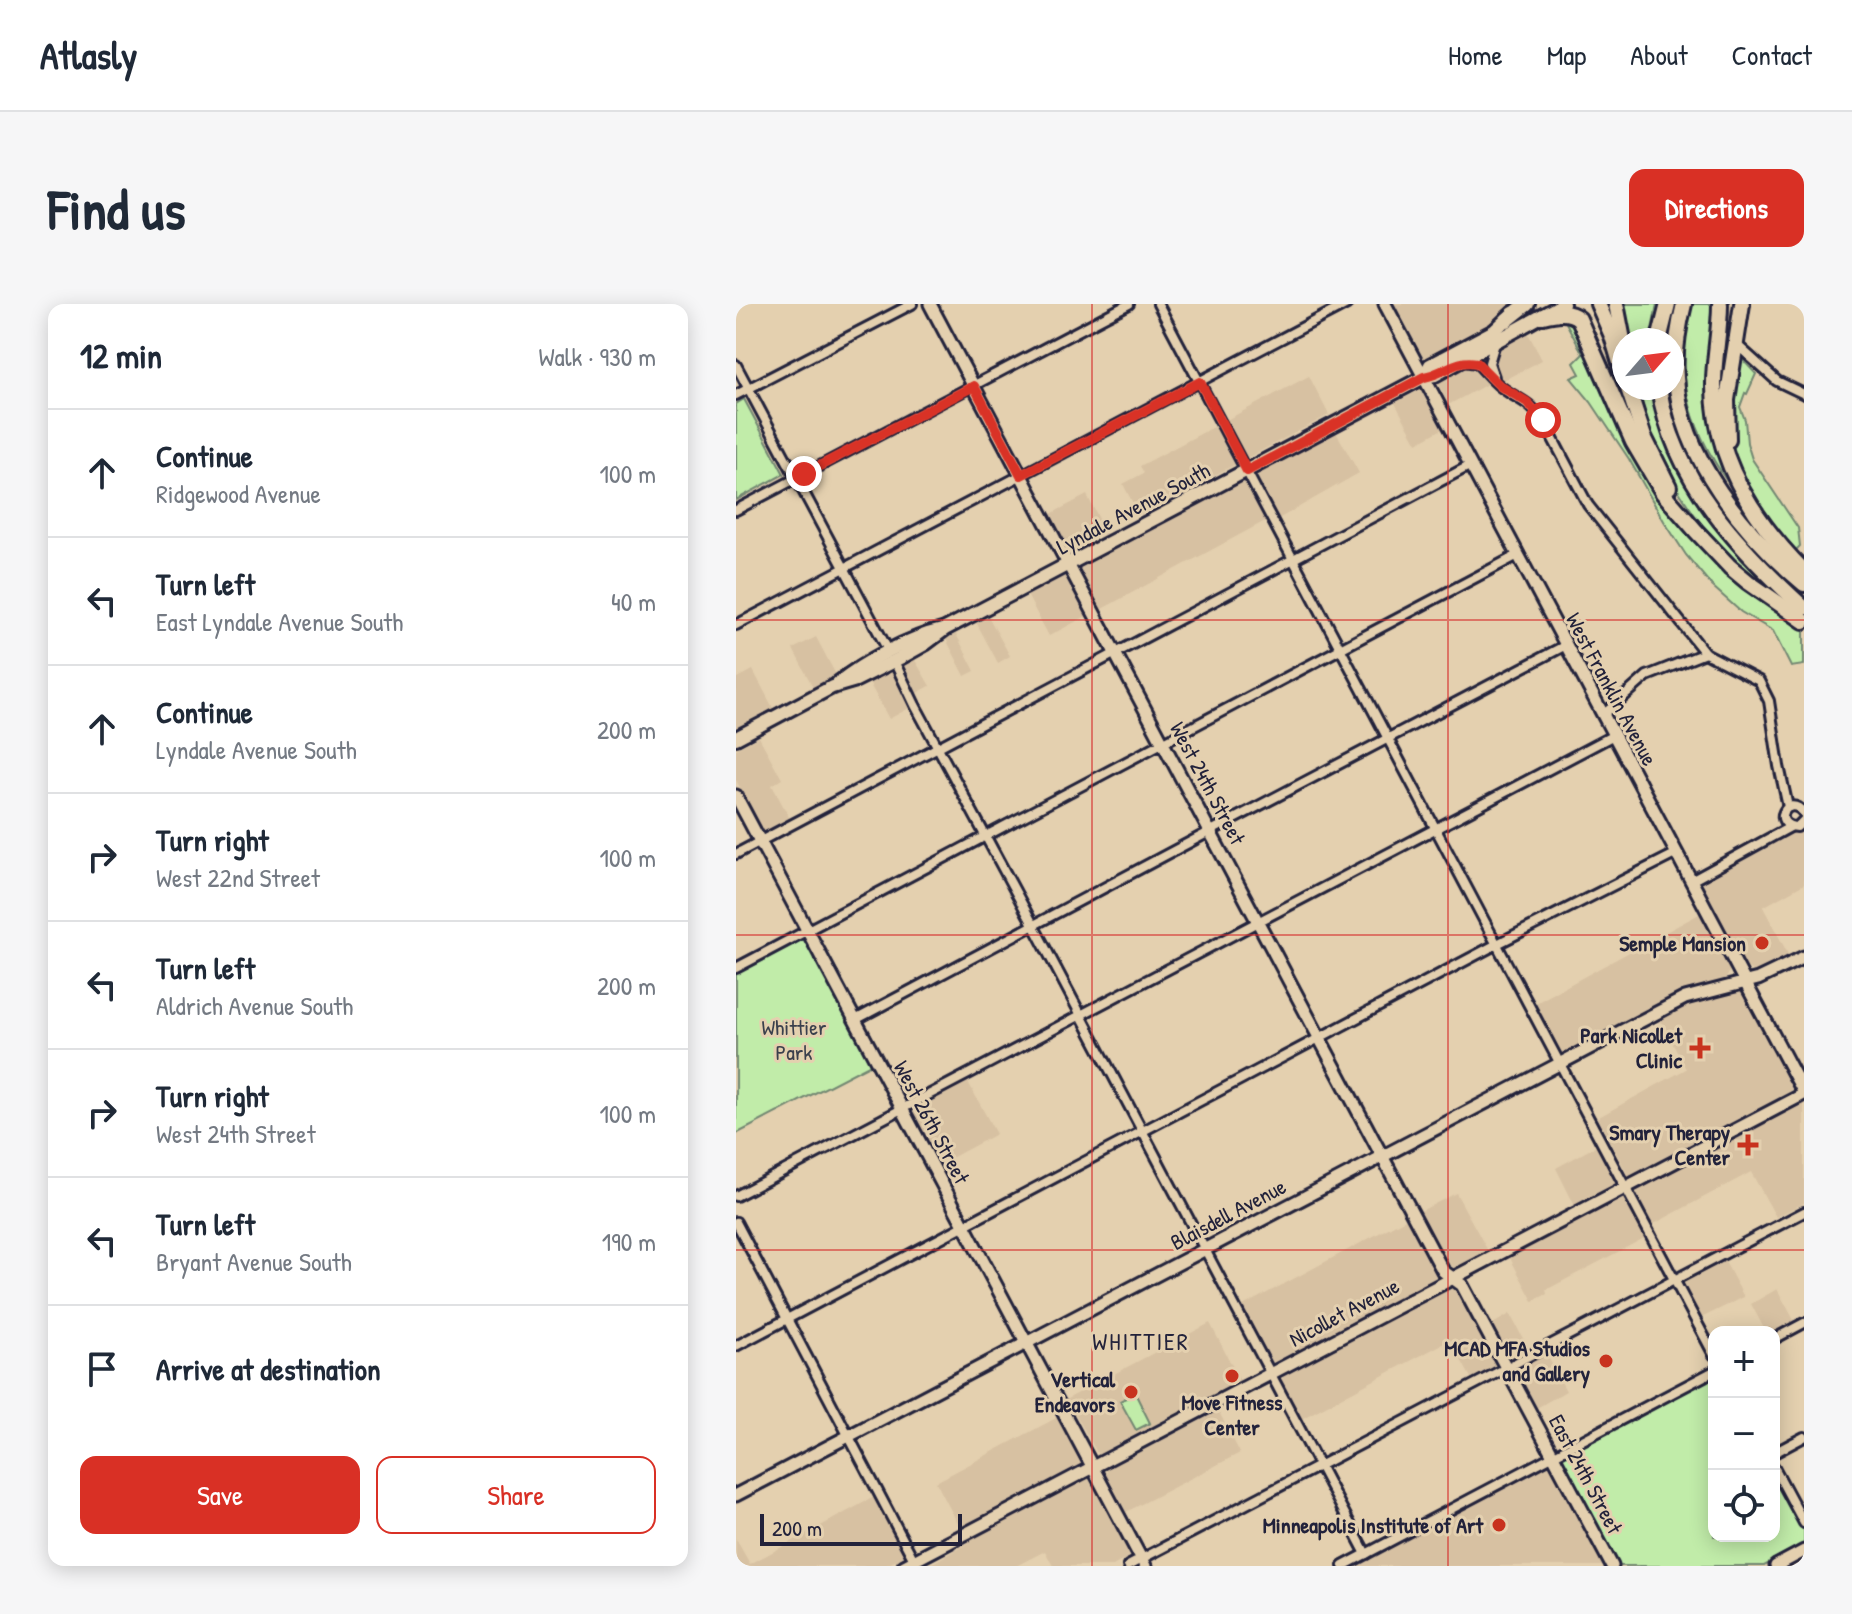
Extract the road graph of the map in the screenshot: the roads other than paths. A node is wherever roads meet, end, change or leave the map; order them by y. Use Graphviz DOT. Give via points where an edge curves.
graph roads {
  1 [pos="912,304"];
  2 [pos="930,304"];
  3 [pos="1129,304"];
  4 [pos="1158,304"];
  5 [pos="1347,304"];
  6 [pos="1385,304"];
  7 [pos="1524,304"];
  8 [pos="1563,304"];
  9 [pos="1616,304"];
  10 [pos="1668,304"];
  11 [pos="1684,304"];
  12 [pos="1720,304"];
  13 [pos="1742,304"];
  14 [pos="1600,306"];
  15 [pos="1543,316"];
  16 [pos="1507,320"];
  17 [pos="1621,328"];
  18 [pos="1662,328"];
  19 [pos="1612,336"];
  20 [pos="1495,343"];
  21 [pos="1736,344"];
  22 [pos="1461,361"];
  23 [pos="736,365"];
  24 [pos="1424,377"];
  25 [pos="1200,382"];
  26 [pos="974,386"];
  27 [pos="748,389"];
  28 [pos="1509,392"];
  29 [pos="1804,394"];
  30 [pos="736,395"];
  31 [pos="1632,400"];
  32 [pos="1637,400"];
  33 [pos="1661,400"];
  34 [pos="1471,465"];
  35 [pos="1660,469"];
  36 [pos="1247,471"];
  37 [pos="1021,475"];
  38 [pos="796,478"];
  39 [pos="1750,505"];
  40 [pos="736,510"];
  41 [pos="1518,555"];
  42 [pos="1295,560"];
  43 [pos="1726,562"];
  44 [pos="1068,565"];
  45 [pos="843,569"];
  46 [pos="1804,571"];
  47 [pos="1804,584"];
  48 [pos="1804,608"];
  49 [pos="1804,621"];
  50 [pos="736,625"];
  51 [pos="1566,645"];
  52 [pos="1342,650"];
  53 [pos="1116,653"];
  54 [pos="1705,653"];
  55 [pos="891,656"];
  56 [pos="1603,715"];
  57 [pos="1614,735"];
  58 [pos="736,738"];
  59 [pos="1389,739"];
  60 [pos="1164,743"];
  61 [pos="938,747"];
  62 [pos="736,796"];
  63 [pos="1788,807"];
  64 [pos="1804,813"];
  65 [pos="1804,820"];
  66 [pos="1790,827"];
  67 [pos="1436,829"];
  68 [pos="1211,831"];
  69 [pos="985,836"];
  70 [pos="760,841"];
  71 [pos="1677,853"];
  72 [pos="736,854"];
  73 [pos="1691,881"];
  74 [pos="1259,922"];
  75 [pos="1034,926"];
  76 [pos="808,931"];
  77 [pos="1497,944"];
  78 [pos="1804,957"];
  79 [pos="736,968"];
  80 [pos="1745,981"];
  81 [pos="1080,1015"];
  82 [pos="858,1018"];
  83 [pos="1319,1037"];
  84 [pos="1561,1063"];
  85 [pos="1804,1094"];
  86 [pos="903,1109"];
  87 [pos="1142,1131"];
  88 [pos="1382,1156"];
  89 [pos="1626,1188"];
  90 [pos="736,1196"];
  91 [pos="1804,1212"];
  92 [pos="736,1222"];
  93 [pos="964,1225"];
  94 [pos="1205,1249"];
  95 [pos="1453,1278"];
  96 [pos="1675,1280"];
  97 [pos="787,1318"];
  98 [pos="1804,1323"];
  99 [pos="1780,1336"];
  100 [pos="1027,1343"];
  101 [pos="1708,1343"];
  102 [pos="736,1346"];
  103 [pos="1506,1367"];
  104 [pos="1270,1374"];
  105 [pos="1708,1374"];
  106 [pos="849,1436"];
  107 [pos="1804,1437"];
  108 [pos="1780,1450"];
  109 [pos="1553,1456"];
  110 [pos="1319,1465"];
  111 [pos="1092,1467"];
  112 [pos="1776,1470"];
  113 [pos="736,1495"];
  114 [pos="1804,1523"];
  115 [pos="1804,1551"];
  116 [pos="1366,1554"];
  117 [pos="1144,1562"];
  118 [pos="912,1564"];
  119 [pos="1128,1566"];
  120 [pos="1343,1566"];
  121 [pos="1612,1566"];
  122 [pos="1776,1566"];
  1 -- 27 [label="street"];
  2 -- 26 [label="street, West 24th Street"];
  3 -- 26 [label="street"];
  4 -- 25 [label="street"];
  5 -- 25 [label="street"];
  6 -- 24 [label="street, West Franklin Avenue"];
  7 -- 16 [label="highway"];
  8 -- 15 [label="main road"];
  9 -- 17 [label="highway"];
  10 -- 18 [label="highway"];
  11 -- 47 [label="highway" via="1676,377 1691,438 1738,516"];
  12 -- 39 [label="highway" via="1714,404 1729,465"];
  13 -- 21 [label="highway"];
  14 -- 19 [label="highway"];
  15 -- 20 [label="main road"];
  15 -- 43 [label="highway" via="1568,313 1580,320 1644,463 1673,505"];
  16 -- 24 [label="main road" via="1430,365"];
  20 -- 22 [label="main road"];
  20 -- 28 [label="street" via="1490,367"];
  21 -- 29 [label="street" via="1777,381"];
  21 -- 39 [label="highway" via="1727,433"];
  22 -- 24 [label="main road"];
  22 -- 28 [label="street" via="1477,363"];
  23 -- 27 [label="street"];
  24 -- 34 [label="street, West Franklin Avenue"];
  24 -- 36 [label="main road, Lyndale Avenue South"];
  25 -- 36 [label="street"];
  25 -- 37 [label="street"];
  26 -- 37 [label="street, West 24th Street"];
  26 -- 38 [label="street"];
  27 -- 30 [label="street"];
  27 -- 38 [label="street"];
  28 -- 54 [label="street" via="1536,410 1588,505"];
  31 -- 35 [label="highway"];
  32 -- 35 [label="highway"];
  33 -- 48 [label="highway" via="1672,439 1700,493 1743,549"];
  34 -- 41 [label="street, West Franklin Avenue"];
  34 -- 42 [label="street"];
  35 -- 43 [label="highway" via="1686,514"];
  36 -- 42 [label="street"];
  36 -- 44 [label="main road, Lyndale Avenue South"];
  37 -- 44 [label="street, West 24th Street"];
  37 -- 45 [label="street"];
  38 -- 40 [label="street"];
  38 -- 45 [label="street"];
  39 -- 46 [label="highway"];
  41 -- 51 [label="street, West Franklin Avenue"];
  41 -- 52 [label="street"];
  42 -- 52 [label="street"];
  42 -- 53 [label="street"];
  43 -- 49 [label="highway"];
  44 -- 53 [label="street, West 24th Street"];
  44 -- 55 [label="main road, Lyndale Avenue South" via="945,629 921,635"];
  45 -- 50 [label="street"];
  45 -- 55 [label="street"];
  51 -- 56 [label="street, West Franklin Avenue"];
  51 -- 59 [label="street"];
  52 -- 59 [label="street"];
  52 -- 60 [label="street"];
  53 -- 60 [label="street, West 24th Street"];
  53 -- 61 [label="street"];
  54 -- 56 [label="street" via="1647,676"];
  54 -- 63 [label="street" via="1759,681 1769,701"];
  55 -- 58 [label="main road, Lyndale Avenue South" via="851,672"];
  55 -- 61 [label="street"];
  56 -- 57 [label="street, West Franklin Avenue"];
  57 -- 67 [label="street"];
  57 -- 71 [label="street, West Franklin Avenue"];
  59 -- 67 [label="street"];
  59 -- 68 [label="street"];
  60 -- 68 [label="street, West 24th Street"];
  60 -- 69 [label="street"];
  61 -- 69 [label="street"];
  61 -- 70 [label="street"];
  62 -- 70 [label="street, West 26th Street"];
  63 -- 64 [label="street" via="1797,806"];
  63 -- 66 [label="street" via="1783,818"];
  65 -- 66 [label="street"];
  66 -- 73 [label="street"];
  67 -- 74 [label="street"];
  67 -- 77 [label="street"];
  68 -- 74 [label="street, West 24th Street"];
  68 -- 75 [label="street"];
  69 -- 75 [label="street"];
  69 -- 76 [label="street"];
  70 -- 72 [label="street"];
  70 -- 76 [label="street, West 26th Street"];
  71 -- 73 [label="street, West Franklin Avenue"];
  71 -- 77 [label="street"];
  73 -- 80 [label="street, West Franklin Avenue"];
  74 -- 81 [label="street"];
  74 -- 83 [label="street, West 24th Street"];
  75 -- 81 [label="street"];
  75 -- 82 [label="street"];
  76 -- 79 [label="street"];
  76 -- 82 [label="street, West 26th Street"];
  77 -- 83 [label="street"];
  77 -- 84 [label="street"];
  78 -- 80 [label="street, Blaisdell Avenue"];
  80 -- 84 [label="street, Blaisdell Avenue" via="1685,998"];
  80 -- 85 [label="street, West Franklin Avenue"];
  81 -- 86 [label="street"];
  81 -- 87 [label="street"];
  82 -- 86 [label="street, West 26th Street"];
  83 -- 87 [label="street"];
  83 -- 88 [label="street, West 24th Street"];
  84 -- 88 [label="street, Blaisdell Avenue"];
  84 -- 89 [label="street"];
  85 -- 89 [label="street, Nicollet Avenue"];
  86 -- 90 [label="street"];
  86 -- 93 [label="street, West 26th Street"];
  87 -- 93 [label="street"];
  87 -- 94 [label="street"];
  88 -- 94 [label="street, Blaisdell Avenue"];
  88 -- 95 [label="street, West 24th Street" via="1443,1271"];
  89 -- 95 [label="street, Nicollet Avenue"];
  89 -- 96 [label="street"];
  91 -- 96 [label="street"];
  92 -- 97 [label="street"];
  93 -- 97 [label="street"];
  93 -- 100 [label="street, West 26th Street"];
  94 -- 100 [label="street, Blaisdell Avenue"];
  94 -- 104 [label="street"];
  95 -- 103 [label="street, East 24th Street" via="1462,1285"];
  95 -- 104 [label="street, Nicollet Avenue"];
  96 -- 101 [label="street"];
  96 -- 103 [label="street"];
  97 -- 102 [label="street"];
  97 -- 106 [label="street"];
  98 -- 99 [label="street"];
  100 -- 106 [label="street, Blaisdell Avenue"];
  100 -- 111 [label="street, West 26th Street"];
  103 -- 109 [label="street, East 24th Street"];
  103 -- 110 [label="street"];
  104 -- 110 [label="street"];
  104 -- 111 [label="street, Nicollet Avenue"];
  105 -- 109 [label="street"];
  106 -- 113 [label="street, Blaisdell Avenue"];
  106 -- 118 [label="street"];
  107 -- 108 [label="street"];
  109 -- 116 [label="street"];
  109 -- 121 [label="street, East 24th Street"];
  110 -- 116 [label="street"];
  110 -- 117 [label="street"];
  111 -- 117 [label="street, West 26th Street"];
  111 -- 118 [label="street, Nicollet Avenue"];
  112 -- 114 [label="street"];
  115 -- 122 [label="street"];
  116 -- 120 [label="street"];
  117 -- 119 [label="street"];
}
